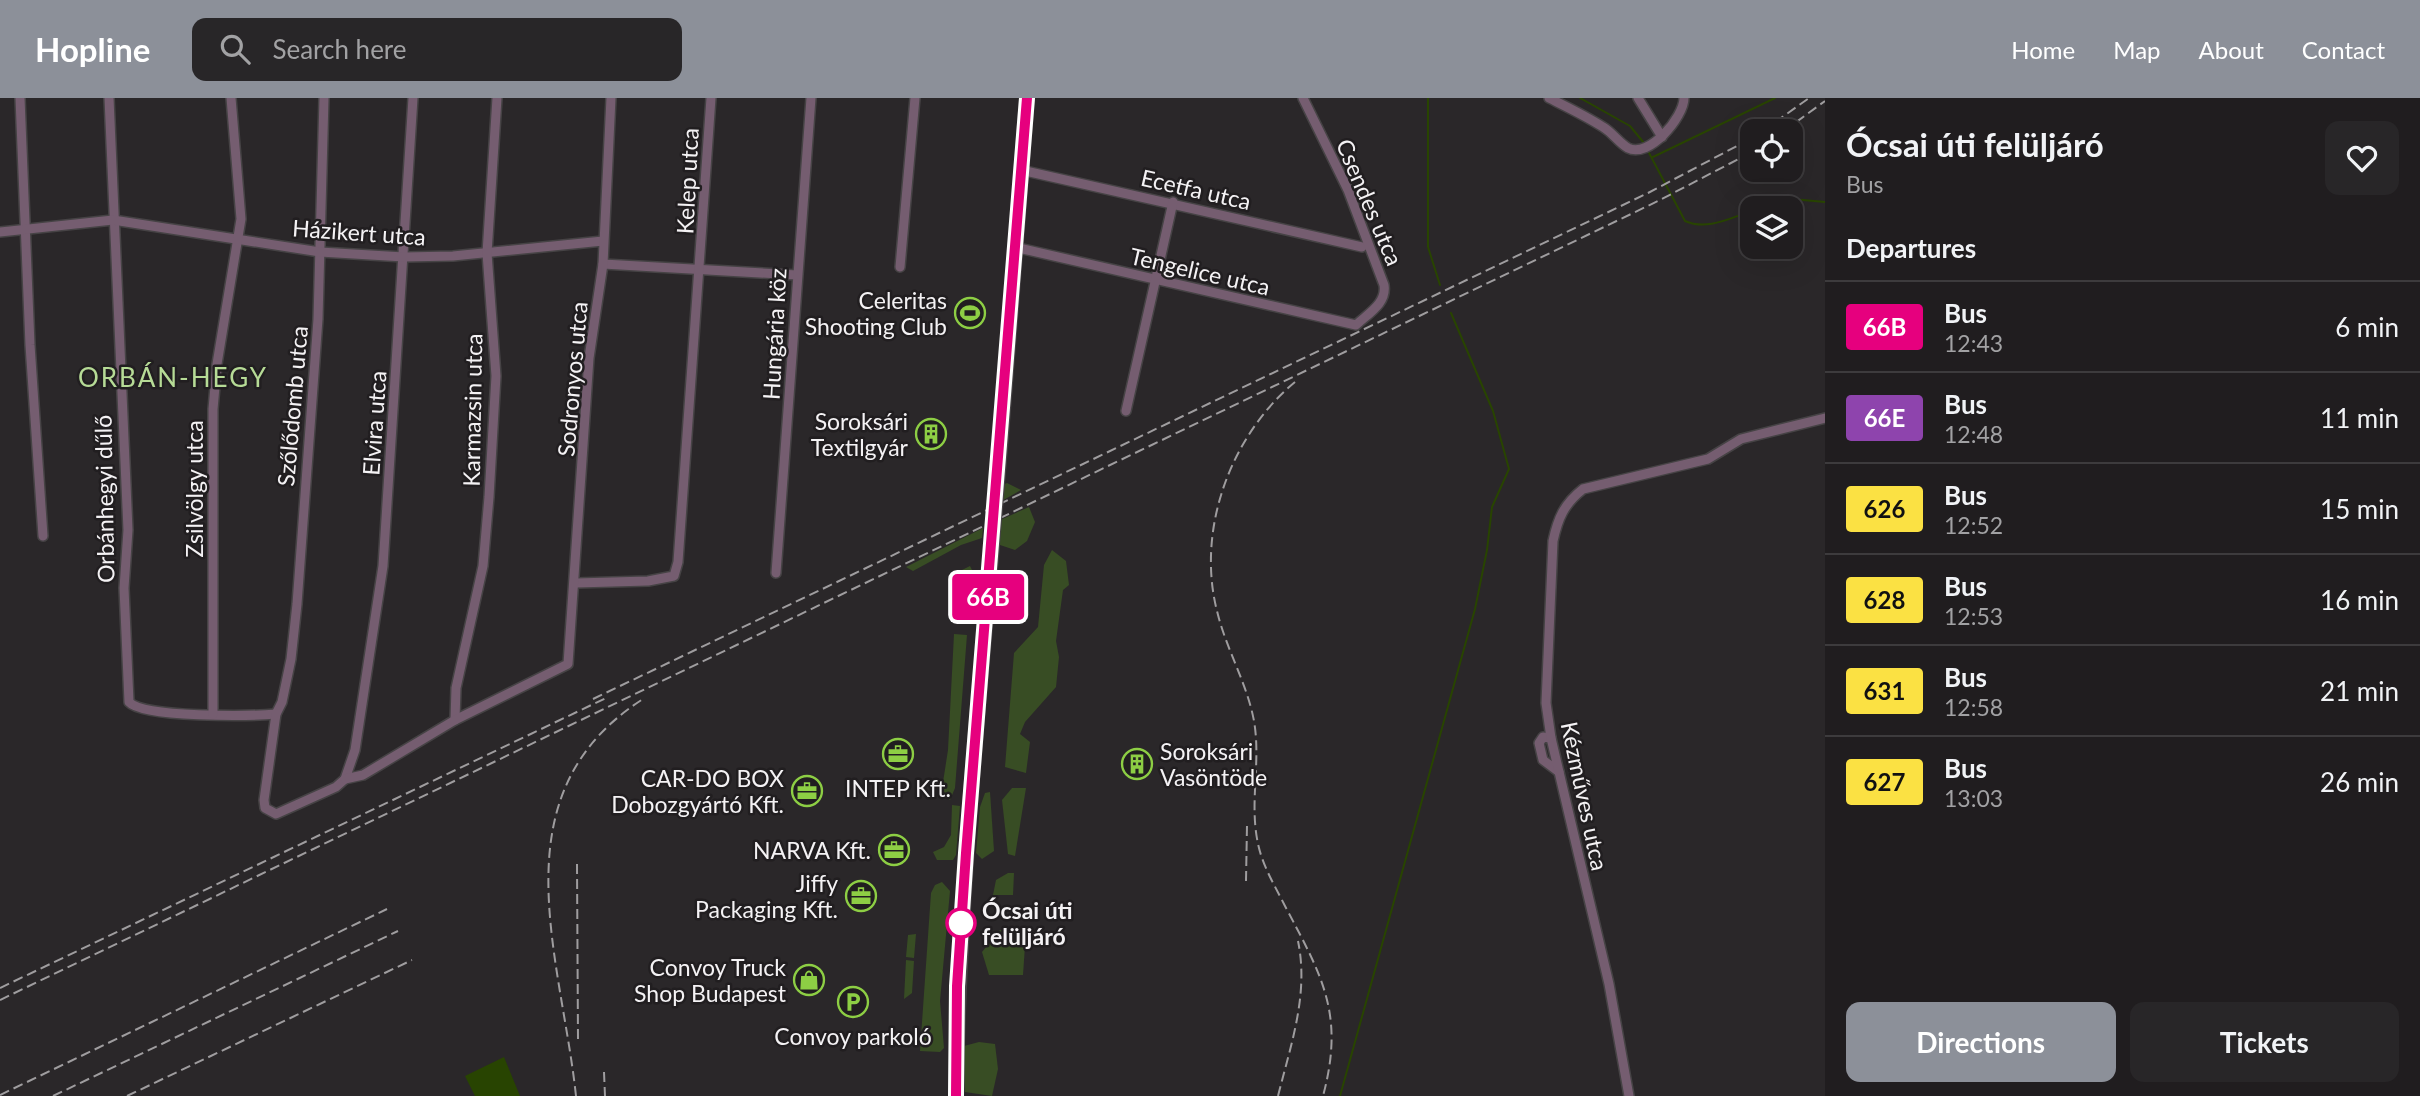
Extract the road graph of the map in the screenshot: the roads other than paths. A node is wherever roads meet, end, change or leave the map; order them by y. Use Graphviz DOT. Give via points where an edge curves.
graph roads {
  1 [pos="20,98"];
  2 [pos="109,98"];
  3 [pos="232,98"];
  4 [pos="324,98"];
  5 [pos="413,98"];
  6 [pos="497,98"];
  7 [pos="611,98"];
  8 [pos="711,98"];
  9 [pos="811,98"];
  10 [pos="915,98"];
  11 [pos="1027,98"];
  12 [pos="1303,98"];
  13 [pos="1549,98"];
  14 [pos="1638,98"];
  15 [pos="1684,98"];
  16 [pos="1658,139"];
  17 [pos="1021,170"];
  18 [pos="1172,202"];
  19 [pos="113,220"];
  20 [pos="27,230"];
  21 [pos="0,232"];
  22 [pos="235,240"];
  23 [pos="603,242"];
  24 [pos="1362,247"];
  25 [pos="1023,249"];
  26 [pos="320,252"];
  27 [pos="487,253"];
  28 [pos="404,257"];
  29 [pos="603,264"];
  30 [pos="701,267"];
  31 [pos="900,267"];
  32 [pos="797,275"];
  33 [pos="1155,281"];
  34 [pos="1365,316"];
  35 [pos="1126,411"];
  36 [pos="1825,418"];
  37 [pos="43,536"];
  38 [pos="776,573"];
  39 [pos="576,583"];
  40 [pos="276,714"];
  41 [pos="213,715"];
  42 [pos="455,720"];
  43 [pos="345,779"];
  44 [pos="956,1096"];
  45 [pos="1629,1096"];
  1 -- 20 [label="street"];
  2 -- 19 [label="street, Orbánhegyi dűlő"];
  3 -- 22 [label="street, Zsilvölgy utca" via="241,219"];
  4 -- 26 [label="street, Szőlődomb utca"];
  5 -- 28 [label="street, Elvira utca"];
  6 -- 27 [label="street, Karmazsin utca"];
  7 -- 23 [label="street, Sodronyos utca"];
  8 -- 30 [label="street, Kelep utca"];
  9 -- 32 [label="street, Hungária köz"];
  10 -- 31 [label="street"];
  11 -- 17 [label="main road"];
  12 -- 34 [label="street, Csendes utca" via="1348,190 1384,285 1382,302"];
  13 -- 16 [label="street" via="1600,125 1629,149"];
  14 -- 16 [label="street"];
  15 -- 16 [label="street" via="1678,117"];
  17 -- 18 [label="street, Ecetfa utca"];
  17 -- 44 [label="main road, bridge" via="958,972"];
  18 -- 24 [label="street, Ecetfa utca"];
  18 -- 33 [label="street"];
  19 -- 20 [label="street, Házikert utca"];
  19 -- 22 [label="street, Házikert utca"];
  19 -- 41 [label="street, Orbánhegyi dűlő" via="128,530 124,588 129,702 134,708"];
  20 -- 21 [label="street, Házikert utca"];
  20 -- 37 [label="street"];
  22 -- 26 [label="street, Házikert utca"];
  22 -- 41 [label="street, Zsilvölgy utca" via="213,409"];
  23 -- 27 [label="street, Házikert utca"];
  23 -- 29 [label="street, Sodronyos utca"];
  25 -- 33 [label="street, Tengelice utca"];
  26 -- 28 [label="street, Házikert utca"];
  26 -- 40 [label="street, Szőlődomb utca" via="297,604 291,659"];
  27 -- 28 [label="street, Házikert utca"];
  27 -- 42 [label="street, Karmazsin utca" via="496,376 489,497 483,566 456,688"];
  28 -- 43 [label="street, Elvira utca" via="383,566 355,750"];
  29 -- 30 [label="street"];
  29 -- 39 [label="street, Sodronyos utca" via="589,358"];
  30 -- 32 [label="street"];
  30 -- 39 [label="street, Kelep utca" via="674,576"];
  32 -- 38 [label="street, Hungária köz"];
  33 -- 34 [label="street, Tengelice utca" via="1356,325"];
  33 -- 35 [label="street"];
  36 -- 45 [label="street, Kézműves utca" via="1741,439 1708,459 1583,489 1567,502 1558,520 1553,541 1546,702 1551,738 1543,737 1539,743 1543,760 1559,772"];
  39 -- 42 [label="street, Sodronyos utca" via="568,664"];
  40 -- 41 [label="street"];
  40 -- 43 [label="street, Szőlődomb utca" via="265,807 276,814"];
  42 -- 43 [label="street" via="363,775"];
}
